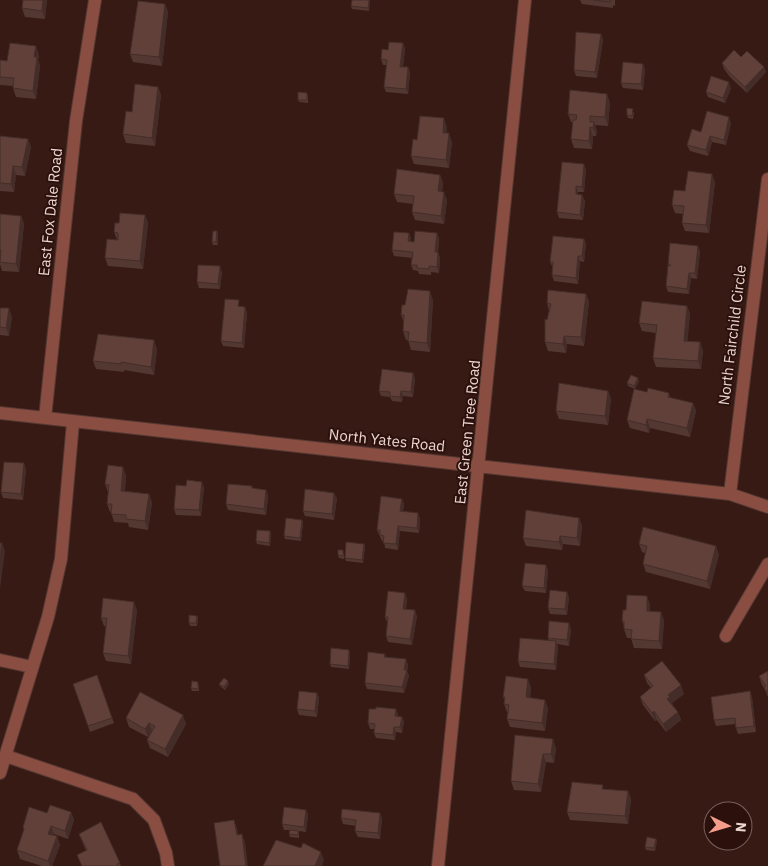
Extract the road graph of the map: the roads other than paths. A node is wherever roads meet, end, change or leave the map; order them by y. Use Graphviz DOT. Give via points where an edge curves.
graph roads {
  1 [pos="525,0"];
  2 [pos="95,5"];
  3 [pos="768,179"];
  4 [pos="0,413"];
  5 [pos="45,418"];
  6 [pos="73,422"];
  7 [pos="480,466"];
  8 [pos="730,494"];
  9 [pos="768,507"];
  10 [pos="768,564"];
  11 [pos="726,636"];
  12 [pos="0,660"];
  13 [pos="32,667"];
  14 [pos="6,756"];
  15 [pos="0,773"];
  16 [pos="168,866"];
  17 [pos="438,866"];
  1 -- 7 [label="street, East Green Tree Road"];
  2 -- 5 [label="street, East Fox Dale Road" via="76,121"];
  3 -- 8 [label="street, North Fairchild Circle"];
  4 -- 5 [label="street, North Yates Road"];
  5 -- 6 [label="street, North Yates Road"];
  6 -- 7 [label="street, North Yates Road"];
  6 -- 13 [label="street" via="61,559"];
  7 -- 8 [label="street, North Yates Road"];
  7 -- 17 [label="street, East Green Tree Road"];
  8 -- 9 [label="street, North Yates Road"];
  10 -- 11 [label="street"];
  12 -- 13 [label="street"];
  13 -- 14 [label="street"];
  14 -- 15 [label="street"];
  14 -- 16 [label="street" via="133,799 154,820"];
}
